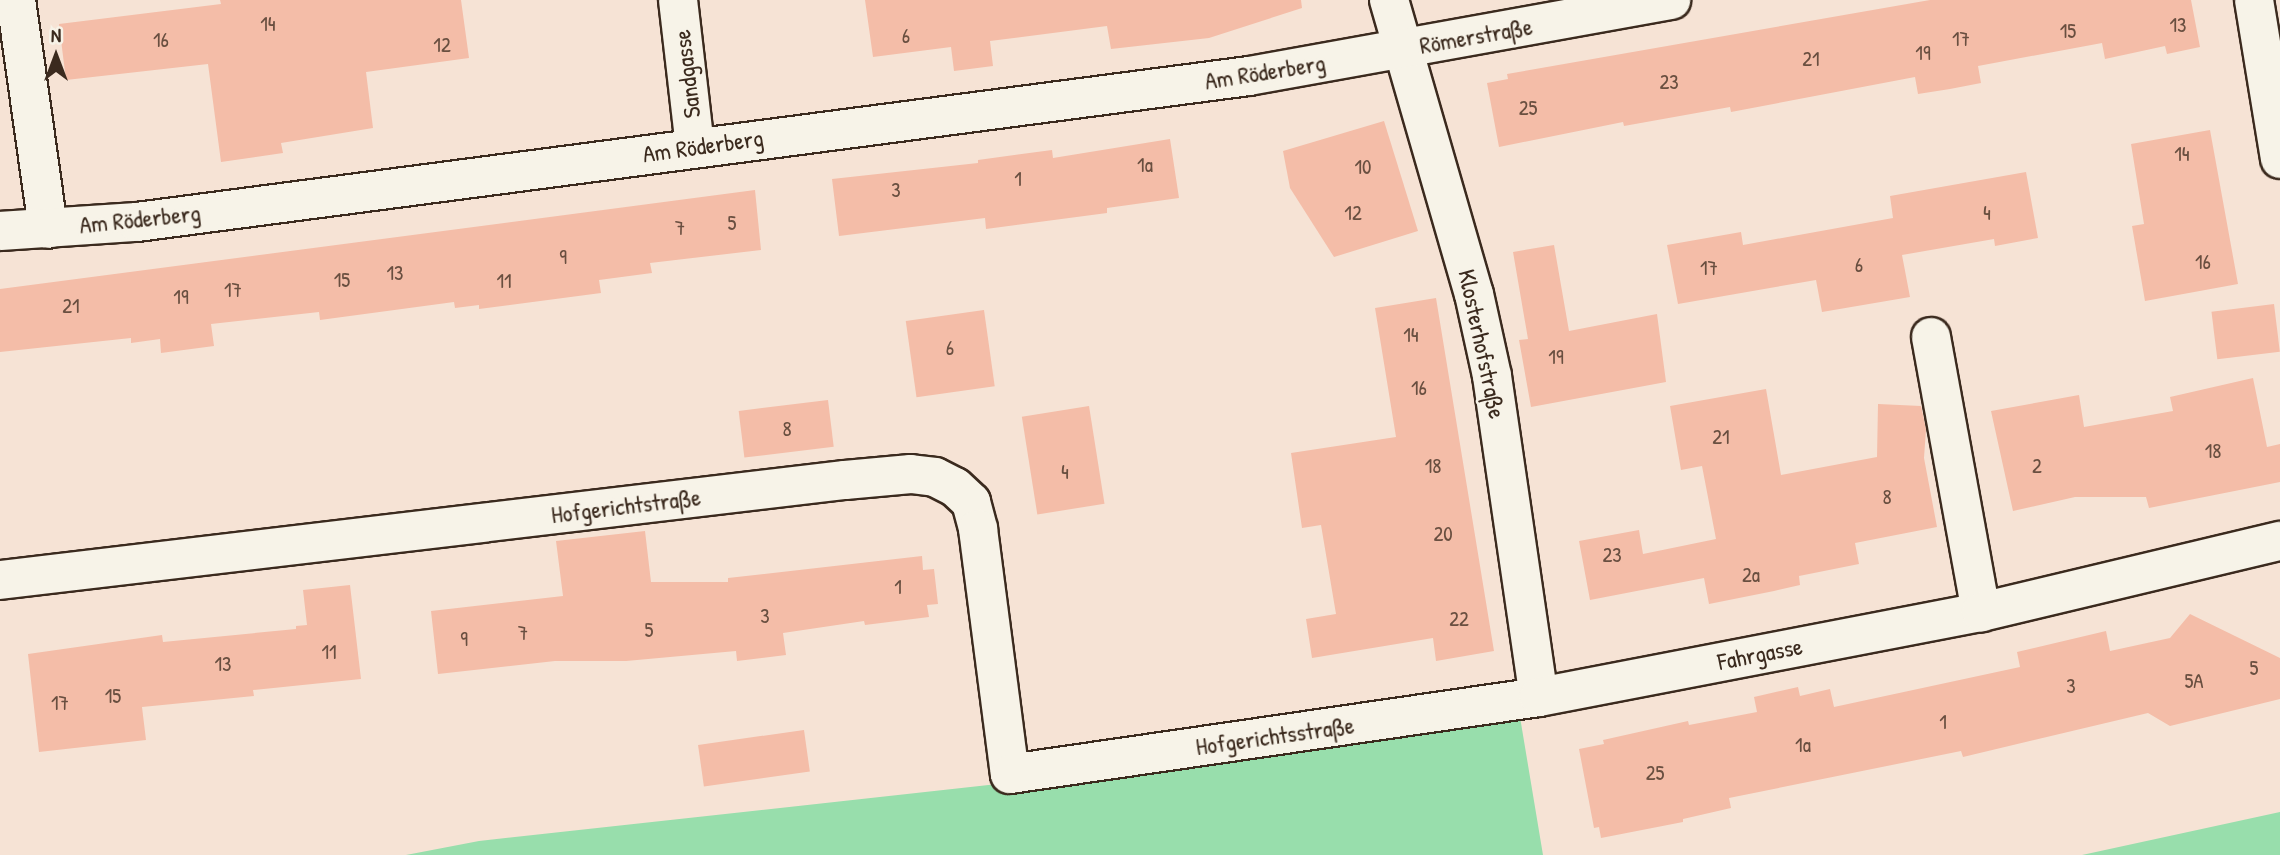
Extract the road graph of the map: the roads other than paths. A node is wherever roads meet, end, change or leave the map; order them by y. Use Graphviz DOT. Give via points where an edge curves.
graph roads {
  1 [pos="16,0"];
  2 [pos="678,0"];
  3 [pos="1388,0"];
  4 [pos="1671,0"];
  5 [pos="2254,0"];
  6 [pos="1404,49"];
  7 [pos="695,147"];
  8 [pos="2280,159"];
  9 [pos="48,229"];
  10 [pos="0,231"];
  11 [pos="1931,337"];
  12 [pos="2280,541"];
  13 [pos="0,580"];
  14 [pos="1981,612"];
  15 [pos="1539,697"];
  16 [pos="1010,774"];
  1 -- 9 [label="street"];
  2 -- 7 [label="street, Sandgasse"];
  3 -- 6 [label="street, Klosterhofstraße"];
  4 -- 6 [label="street, Römerstraße"];
  5 -- 8 [label="street"];
  6 -- 7 [label="street, Am Röderberg" via="1249,76"];
  6 -- 15 [label="street, Klosterhofstraße" via="1474,294 1492,376"];
  7 -- 9 [label="street, Am Röderberg" via="137,222"];
  9 -- 10 [label="street, Am Röderberg"];
  11 -- 14 [label="street"];
  12 -- 14 [label="street, Fahrgasse"];
  13 -- 16 [label="street, Hofgerichtstraße" via="845,480 911,474 935,477 971,502 978,529"];
  14 -- 15 [label="street, Fahrgasse"];
  15 -- 16 [label="street, Hofgerichtsstraße"];
}
